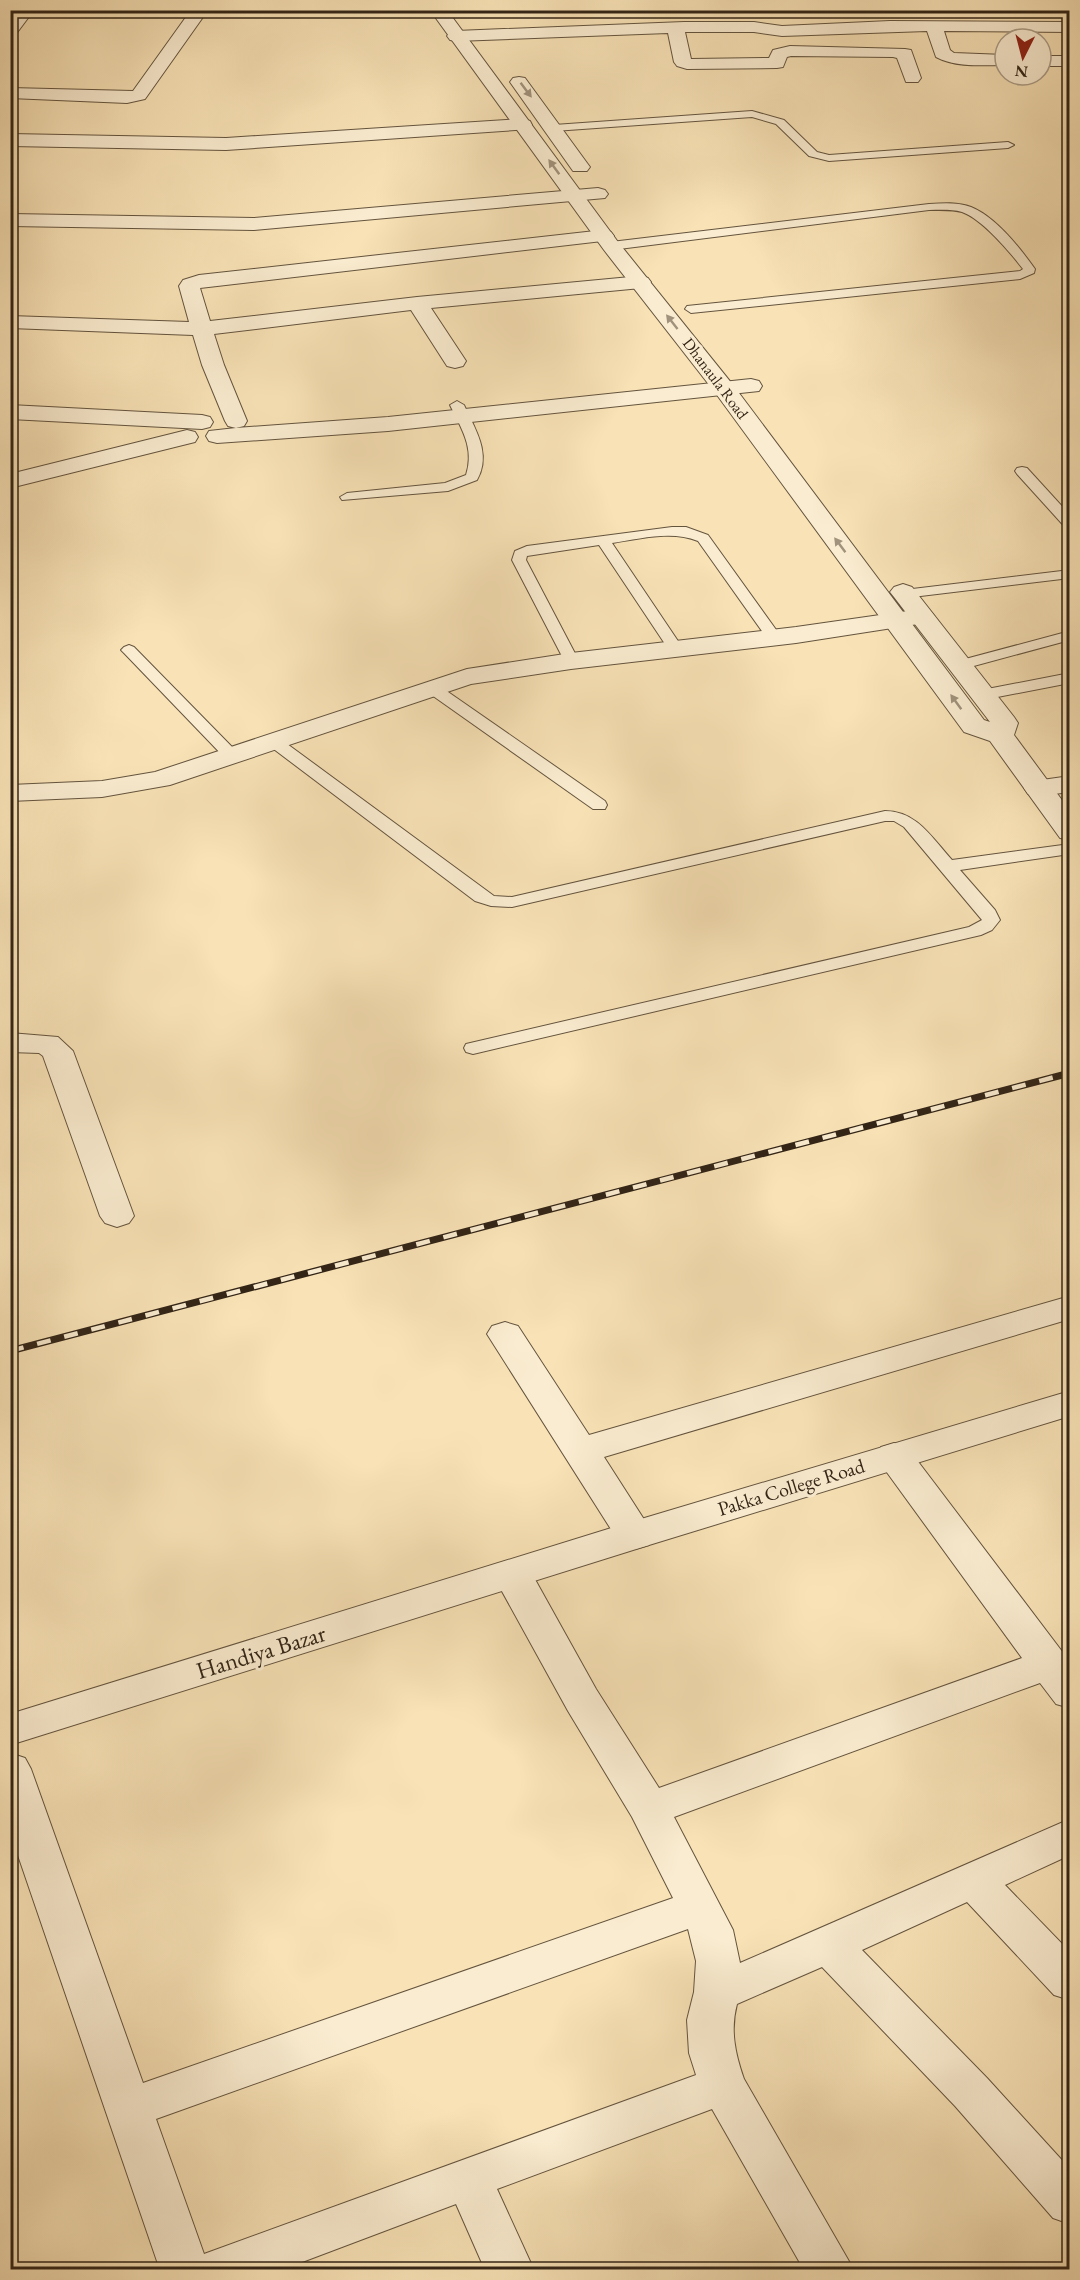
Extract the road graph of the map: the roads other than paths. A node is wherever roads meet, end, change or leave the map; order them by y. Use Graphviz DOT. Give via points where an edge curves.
graph roads {
  1 [pos="26,10"];
  2 [pos="200,10"];
  3 [pos="438,10"];
  4 [pos="879,10"];
  5 [pos="717,19"];
  6 [pos="940,21"];
  7 [pos="680,22"];
  8 [pos="477,26"];
  9 [pos="890,26"];
  10 [pos="1070,27"];
  11 [pos="10,30"];
  12 [pos="456,36"];
  13 [pos="993,60"];
  14 [pos="1053,61"];
  15 [pos="1070,61"];
  16 [pos="912,78"];
  17 [pos="10,93"];
  18 [pos="523,125"];
  19 [pos="554,128"];
  20 [pos="10,140"];
  21 [pos="1008,145"];
  22 [pos="574,196"];
  23 [pos="10,220"];
  24 [pos="609,222"];
  25 [pos="645,251"];
  26 [pos="333,265"];
  27 [pos="641,282"];
  28 [pos="685,301"];
  29 [pos="417,303"];
  30 [pos="363,309"];
  31 [pos="10,322"];
  32 [pos="706,328"];
  33 [pos="201,329"];
  34 [pos="455,360"];
  35 [pos="734,379"];
  36 [pos="765,405"];
  37 [pos="460,411"];
  38 [pos="10,412"];
  39 [pos="236,421"];
  40 [pos="204,430"];
  41 [pos="1022,471"];
  42 [pos="10,481"];
  43 [pos="346,497"];
  44 [pos="1068,521"];
  45 [pos="603,540"];
  46 [pos="1070,574"];
  47 [pos="890,575"];
  48 [pos="904,594"];
  49 [pos="910,620"];
  50 [pos="1070,635"];
  51 [pos="774,638"];
  52 [pos="129,650"];
  53 [pos="676,650"];
  54 [pos="571,661"];
  55 [pos="959,665"];
  56 [pos="1070,678"];
  57 [pos="432,688"];
  58 [pos="982,695"];
  59 [pos="1000,735"];
  60 [pos="273,741"];
  61 [pos="231,755"];
  62 [pos="1070,784"];
  63 [pos="1038,788"];
  64 [pos="10,793"];
  65 [pos="599,805"];
  66 [pos="1070,832"];
  67 [pos="1070,849"];
  68 [pos="948,866"];
  69 [pos="10,1042"];
  70 [pos="473,1048"];
  71 [pos="117,1216"];
  72 [pos="1070,1306"];
  73 [pos="505,1334"];
  74 [pos="1070,1403"];
  75 [pos="579,1451"];
  76 [pos="894,1456"];
  77 [pos="635,1535"];
  78 [pos="513,1575"];
  79 [pos="1059,1679"];
  80 [pos="10,1730"];
  81 [pos="10,1769"];
  82 [pos="649,1809"];
  83 [pos="1070,1836"];
  84 [pos="972,1879"];
  85 [pos="699,1907"];
  86 [pos="829,1945"];
  87 [pos="1070,1982"];
  88 [pos="717,1992"];
  89 [pos="723,2085"];
  90 [pos="129,2108"];
  91 [pos="468,2177"];
  92 [pos="1070,2204"];
  93 [pos="185,2270"];
  94 [pos="220,2270"];
  95 [pos="510,2270"];
  96 [pos="830,2270"];
  1 -- 11 [label="street"];
  2 -- 17 [label="street" via="139,95 127,98"];
  3 -- 12 [label="street, Dhanaula Road"];
  4 -- 9 [label="street"];
  5 -- 7 [label="street"];
  5 -- 9 [label="street" via="782,31"];
  6 -- 9 [label="street"];
  6 -- 10 [label="street"];
  6 -- 13 [label="street" via="945,56"];
  7 -- 8 [label="street"];
  7 -- 16 [label="street" via="683,62 687,64 777,63 779,54 790,51 892,52 904,54"];
  8 -- 12 [label="street"];
  8 -- 19 [label="street, Dhanaula Road, one-way"];
  12 -- 18 [label="street, Dhanaula Road"];
  14 -- 15 [label="street"];
  18 -- 20 [label="street" via="217,144"];
  22 -- 18 [label="street, Dhanaula Road, one-way"];
  19 -- 21 [label="lane" via="752,114 780,122 813,154 829,158"];
  19 -- 24 [label="street, Dhanaula Road"];
  22 -- 23 [label="street" via="254,224"];
  22 -- 24 [label="street, Dhanaula Road"];
  22 -- 24 [label="street"];
  24 -- 25 [label="street, Dhanaula Road"];
  24 -- 26 [label="street"];
  24 -- 27 [label="street, Dhanaula Road"];
  25 -- 28 [label="lane" via="884,213 948,207 965,210 983,220 1029,270 1020,275"];
  26 -- 30 [label="street"];
  26 -- 33 [label="street" via="192,283 189,286"];
  27 -- 29 [label="street"];
  35 -- 27 [label="street, Dhanaula Road, one-way"];
  28 -- 32 [label="street, Dhanaula Road"];
  29 -- 30 [label="street"];
  29 -- 34 [label="street"];
  30 -- 33 [label="street"];
  31 -- 33 [label="street"];
  33 -- 39 [label="street"];
  35 -- 36 [label="street, Dhanaula Road"];
  35 -- 37 [label="street"];
  49 -- 35 [label="street, Dhanaula Road, one-way"];
  37 -- 39 [label="street"];
  37 -- 40 [label="street"];
  37 -- 43 [label="lane" via="478,450 478,465 472,477 448,487"];
  38 -- 40 [label="street"];
  39 -- 40 [label="street"];
  40 -- 42 [label="street"];
  41 -- 44 [label="lane"];
  45 -- 51 [label="lane" via="672,531 697,534"];
  45 -- 53 [label="lane"];
  45 -- 54 [label="lane" via="520,554 519,560"];
  46 -- 48 [label="lane"];
  47 -- 48 [label="street, Dhanaula Road"];
  48 -- 49 [label="street, Dhanaula Road"];
  49 -- 51 [label="street"];
  49 -- 55 [label="street, Dhanaula Road"];
  59 -- 49 [label="street, Dhanaula Road, one-way" via="974,726"];
  50 -- 55 [label="lane"];
  51 -- 53 [label="street"];
  52 -- 61 [label="lane"];
  53 -- 54 [label="street"];
  54 -- 57 [label="street" via="467,677"];
  55 -- 58 [label="street, Dhanaula Road"];
  56 -- 58 [label="lane"];
  57 -- 60 [label="street"];
  57 -- 65 [label="lane"];
  58 -- 59 [label="street, Dhanaula Road" via="1004,723"];
  59 -- 63 [label="street, Dhanaula Road"];
  60 -- 61 [label="street"];
  60 -- 68 [label="lane" via="491,901 512,902 885,816 897,816 910,823"];
  61 -- 64 [label="street" via="132,786"];
  62 -- 63 [label="street"];
  63 -- 66 [label="street, Dhanaula Road"];
  67 -- 68 [label="lane"];
  68 -- 70 [label="lane" via="989,914 991,920 986,926"];
  69 -- 71 [label="street" via="47,1044 57,1052"];
  72 -- 75 [label="street"];
  73 -- 75 [label="street"];
  74 -- 76 [label="street, Pakka College Road"];
  75 -- 77 [label="street"];
  76 -- 77 [label="street, Pakka College Road"];
  76 -- 79 [label="street"];
  77 -- 78 [label="street, Pakka College Road"];
  78 -- 80 [label="street, Handiya Bazar"];
  78 -- 82 [label="street" via="582,1700"];
  79 -- 82 [label="street"];
  81 -- 90 [label="street"];
  82 -- 85 [label="street"];
  83 -- 84 [label="street"];
  84 -- 86 [label="street"];
  84 -- 87 [label="street"];
  85 -- 88 [label="street" via="711,1930 718,1960"];
  85 -- 90 [label="street"];
  86 -- 88 [label="street"];
  86 -- 92 [label="street" via="971,2092"];
  88 -- 89 [label="street" via="710,2020 712,2053"];
  89 -- 91 [label="street"];
  89 -- 96 [label="street"];
  90 -- 93 [label="street"];
  91 -- 94 [label="street"];
  91 -- 95 [label="street"];
}
